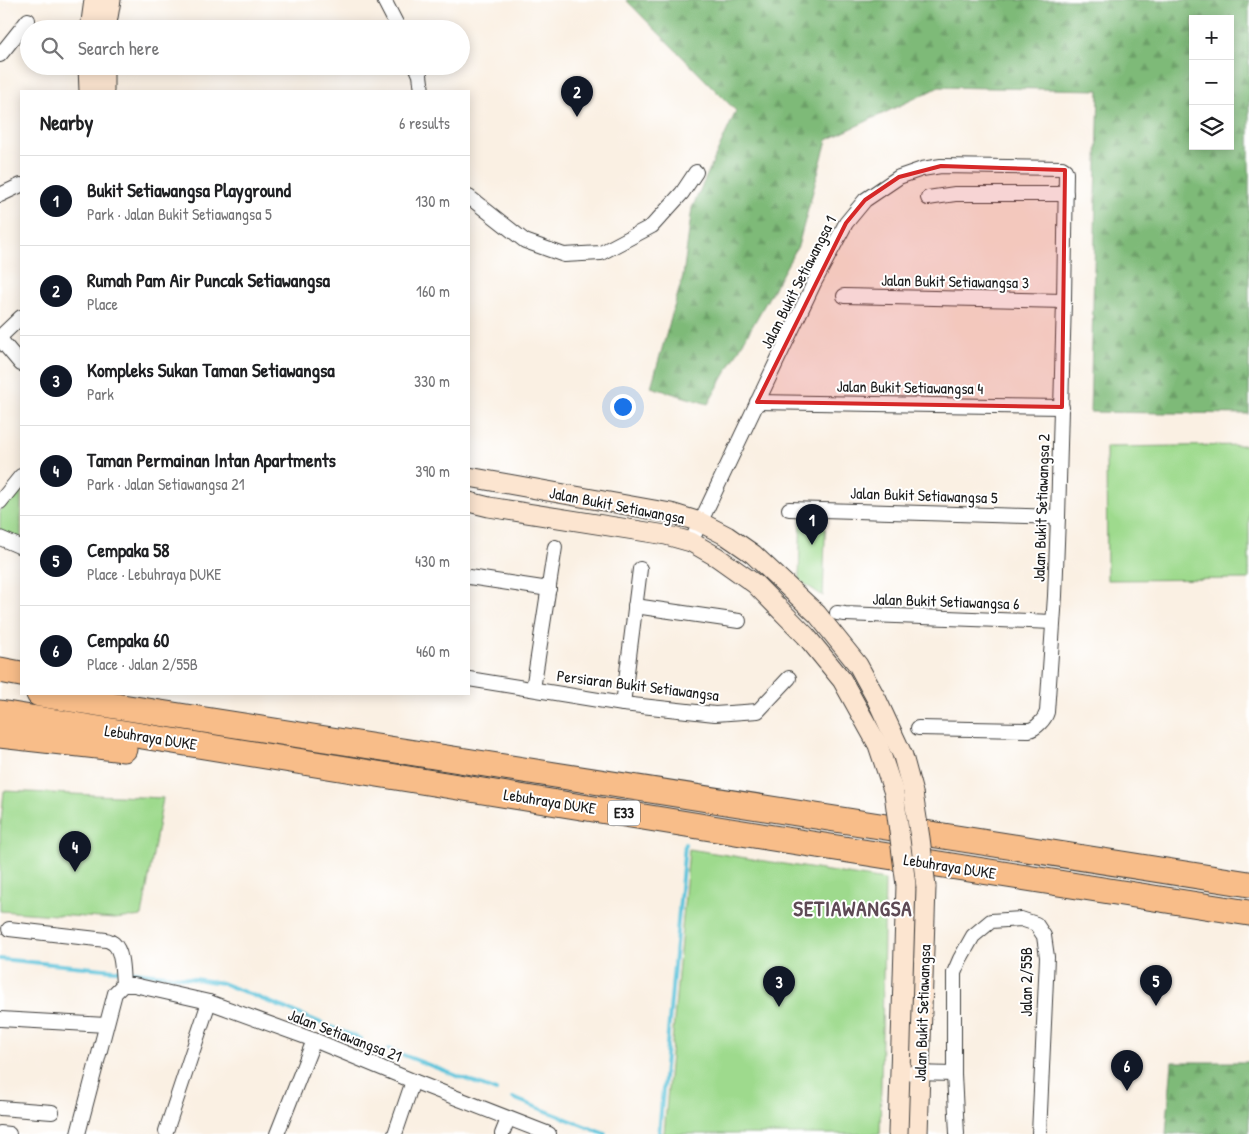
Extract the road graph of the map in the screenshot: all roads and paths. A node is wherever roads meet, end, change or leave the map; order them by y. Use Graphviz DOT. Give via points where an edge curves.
graph roads {
  1 [pos="94,0"];
  2 [pos="111,0"];
  3 [pos="384,0"];
  4 [pos="91,20"];
  5 [pos="108,20"];
  6 [pos="394,20"];
  7 [pos="20,30"];
  8 [pos="0,55"];
  9 [pos="88,75"];
  10 [pos="104,75"];
  11 [pos="420,75"];
  12 [pos="89,90"];
  13 [pos="104,90"];
  14 [pos="422,90"];
  15 [pos="1062,168"];
  16 [pos="696,172"];
  17 [pos="20,185"];
  18 [pos="1066,194"];
  19 [pos="0,195"];
  20 [pos="470,198"];
  21 [pos="928,198"];
  22 [pos="844,296"];
  23 [pos="1064,301"];
  24 [pos="20,318"];
  25 [pos="0,338"];
  26 [pos="20,363"];
  27 [pos="757,402"];
  28 [pos="1062,407"];
  29 [pos="20,477"];
  30 [pos="470,477"];
  31 [pos="0,502"];
  32 [pos="470,502"];
  33 [pos="789,509"];
  34 [pos="1058,517"];
  35 [pos="700,522"];
  36 [pos="0,538"];
  37 [pos="691,542"];
  38 [pos="20,547"];
  39 [pos="555,547"];
  40 [pos="640,569"];
  41 [pos="470,577"];
  42 [pos="549,588"];
  43 [pos="635,606"];
  44 [pos="837,613"];
  45 [pos="740,621"];
  46 [pos="1053,622"];
  47 [pos="0,670"];
  48 [pos="20,674"];
  49 [pos="789,678"];
  50 [pos="470,679"];
  51 [pos="0,688"];
  52 [pos="533,689"];
  53 [pos="20,691"];
  54 [pos="46,695"];
  55 [pos="114,695"];
  56 [pos="623,704"];
  57 [pos="0,713"];
  58 [pos="918,728"];
  59 [pos="270,729"];
  60 [pos="0,735"];
  61 [pos="0,741"];
  62 [pos="55,741"];
  63 [pos="270,755"];
  64 [pos="1249,884"];
  65 [pos="1249,913"];
  66 [pos="8,929"];
  67 [pos="123,981"];
  68 [pos="209,1002"];
  69 [pos="0,1019"];
  70 [pos="106,1026"];
  71 [pos="314,1040"];
  72 [pos="901,1073"];
  73 [pos="920,1073"];
  74 [pos="954,1074"];
  75 [pos="413,1081"];
  76 [pos="0,1108"];
  77 [pos="52,1112"];
  78 [pos="508,1118"];
  79 [pos="166,1131"];
  80 [pos="0,1133"];
  81 [pos="9,1134"];
  82 [pos="78,1134"];
  83 [pos="277,1134"];
  84 [pos="395,1134"];
  85 [pos="502,1134"];
  86 [pos="549,1134"];
  87 [pos="898,1134"];
  88 [pos="918,1134"];
  89 [pos="958,1134"];
  90 [pos="1039,1134"];
  1 -- 4 [label="street"];
  2 -- 5 [label="street"];
  3 -- 6 [label="street"];
  7 -- 8 [label="street"];
  9 -- 12 [label="street"];
  10 -- 13 [label="street"];
  11 -- 14 [label="street"];
  15 -- 18 [label="street, Jalan Bukit Setiawangsa 2" via="1066,173"];
  15 -- 27 [label="street, Jalan Bukit Setiawangsa 1" via="941,166 922,169 899,177 865,200 846,223"];
  16 -- 20 [label="street" via="652,226 601,253 564,255 525,241"];
  17 -- 19 [label="street"];
  18 -- 21 [label="street" via="955,194"];
  18 -- 23 [label="street, Jalan Bukit Setiawangsa 2"];
  22 -- 23 [label="street, Jalan Bukit Setiawangsa 3"];
  23 -- 28 [label="street, Jalan Bukit Setiawangsa 2"];
  24 -- 25 [label="street"];
  25 -- 26 [label="street"];
  27 -- 28 [label="street, Jalan Bukit Setiawangsa 4"];
  27 -- 35 [label="street, Jalan Bukit Setiawangsa 1"];
  28 -- 34 [label="street, Jalan Bukit Setiawangsa 2"];
  29 -- 31 [label="street"];
  30 -- 35 [label="street, Jalan Bukit Setiawangsa" via="671,513"];
  32 -- 37 [label="street, Jalan Bukit Setiawangsa" via="666,534"];
  33 -- 34 [label="street, Jalan Bukit Setiawangsa 5"];
  34 -- 46 [label="street, Jalan Bukit Setiawangsa 2"];
  35 -- 37 [label="street, Jalan Bukit Setiawangsa 1"];
  35 -- 73 [label="street, Jalan Bukit Setiawangsa, bridge" via="753,554 816,614 858,664 904,756 913,793 926,887"];
  36 -- 38 [label="street"];
  37 -- 72 [label="street, Jalan Bukit Setiawangsa, bridge" via="755,584 806,636 842,680 878,745 894,793 906,885"];
  39 -- 42 [label="street"];
  40 -- 43 [label="street"];
  41 -- 42 [label="street"];
  42 -- 52 [label="street"];
  43 -- 45 [label="street"];
  43 -- 56 [label="street"];
  44 -- 46 [label="street, Jalan Bukit Setiawangsa 6"];
  46 -- 58 [label="street, Jalan Bukit Setiawangsa 2" via="1047,712 1032,730"];
  47 -- 48 [label="highway"];
  49 -- 56 [label="street, Persiaran Bukit Setiawangsa" via="758,711 715,714"];
  50 -- 52 [label="street, Persiaran Bukit Setiawangsa"];
  51 -- 53 [label="highway"];
  52 -- 56 [label="street, Persiaran Bukit Setiawangsa"];
  54 -- 59 [label="highway, Lebuhraya DUKE / E33"];
  55 -- 59 [label="highway"];
  57 -- 63 [label="highway, Lebuhraya DUKE / E33"];
  59 -- 64 [label="highway, Lebuhraya DUKE / E33"];
  60 -- 62 [label="highway"];
  61 -- 62 [label="highway"];
  62 -- 63 [label="highway" via="217,759"];
  63 -- 65 [label="highway, Lebuhraya DUKE / E33"];
  66 -- 67 [label="street" via="114,943 121,960"];
  67 -- 68 [label="street, Jalan Setiawangsa 21"];
  67 -- 70 [label="street" via="115,993"];
  68 -- 71 [label="street, Jalan Setiawangsa 21"];
  68 -- 79 [label="street"];
  69 -- 70 [label="street"];
  70 -- 82 [label="street"];
  71 -- 75 [label="street, Jalan Setiawangsa 21"];
  71 -- 83 [label="street"];
  72 -- 73 [label="street"];
  72 -- 87 [label="street, Jalan Bukit Setiawangsa"];
  73 -- 74 [label="street"];
  73 -- 88 [label="street, Jalan Bukit Setiawangsa"];
  74 -- 89 [label="street, Jalan 2/55B"];
  74 -- 90 [label="street, Jalan 2/55B" via="954,973 960,959 973,936 991,921 1021,919 1036,924 1044,936 1047,958"];
  75 -- 78 [label="street, Jalan Setiawangsa 21"];
  75 -- 84 [label="street"];
  76 -- 77 [label="street"];
  78 -- 85 [label="street"];
  78 -- 86 [label="street, Jalan Setiawangsa 21"];
  80 -- 81 [label="street"];
}
